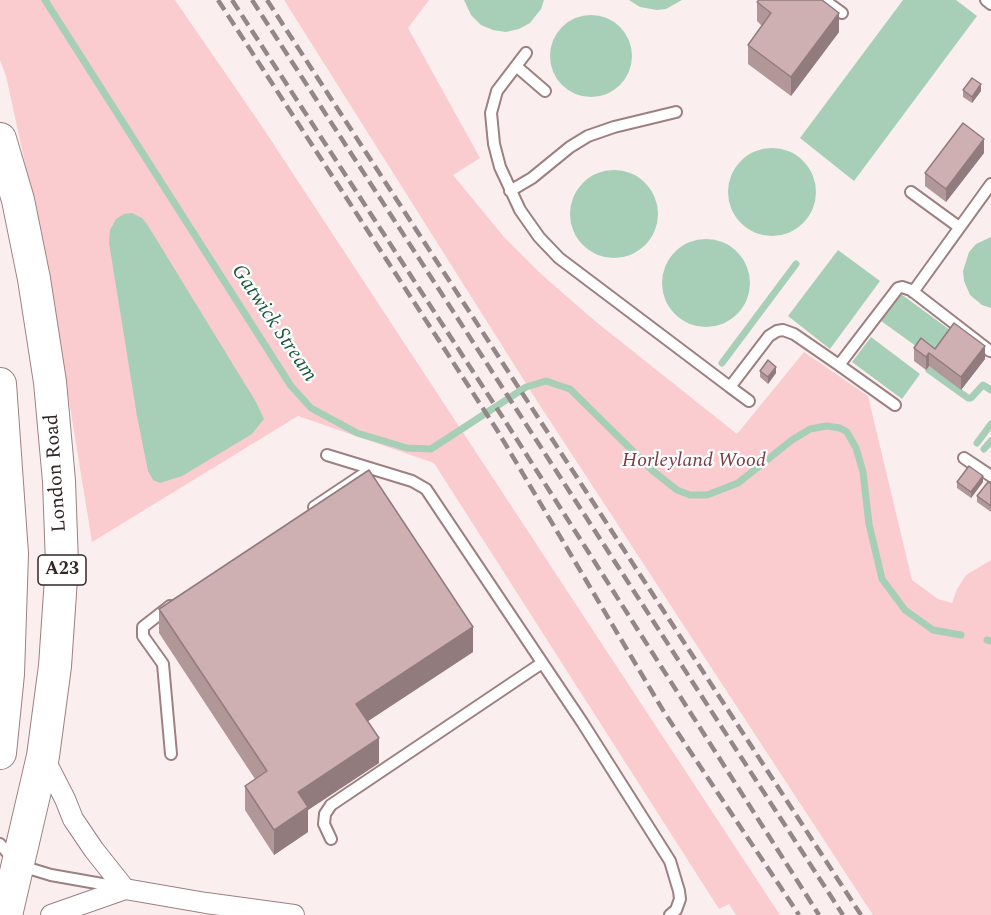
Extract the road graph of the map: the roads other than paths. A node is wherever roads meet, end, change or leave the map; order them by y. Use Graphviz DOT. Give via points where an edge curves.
graph roads {
  1 [pos="824,0"];
  2 [pos="986,0"];
  3 [pos="991,4"];
  4 [pos="842,13"];
  5 [pos="526,53"];
  6 [pos="516,66"];
  7 [pos="545,91"];
  8 [pos="676,112"];
  9 [pos="0,138"];
  10 [pos="990,187"];
  11 [pos="510,191"];
  12 [pos="911,192"];
  13 [pos="959,227"];
  14 [pos="913,292"];
  15 [pos="990,351"];
  16 [pos="839,365"];
  17 [pos="0,384"];
  18 [pos="730,387"];
  19 [pos="749,401"];
  20 [pos="895,405"];
  21 [pos="327,454"];
  22 [pos="964,458"];
  23 [pos="371,469"];
  24 [pos="991,476"];
  25 [pos="306,512"];
  26 [pos="183,597"];
  27 [pos="542,663"];
  28 [pos="0,753"];
  29 [pos="171,754"];
  30 [pos="43,756"];
  31 [pos="331,839"];
  32 [pos="9,855"];
  33 [pos="125,888"];
  34 [pos="6,915"];
  35 [pos="51,915"];
  36 [pos="294,915"];
  37 [pos="670,915"];
  1 -- 4 [label="lane"];
  2 -- 3 [label="lane"];
  5 -- 6 [label="lane"];
  6 -- 7 [label="lane"];
  6 -- 11 [label="lane" via="497,91 491,112 496,156"];
  8 -- 11 [label="lane" via="588,136"];
  9 -- 30 [label="main road, London Road / A23" via="34,279 50,382 59,481 62,564 55,666"];
  10 -- 13 [label="lane"];
  11 -- 18 [label="lane" via="531,227 559,258"];
  12 -- 13 [label="lane"];
  13 -- 14 [label="lane"];
  14 -- 15 [label="lane"];
  14 -- 16 [label="lane" via="902,287 895,291"];
  16 -- 18 [label="lane" via="794,334 777,331"];
  16 -- 20 [label="lane"];
  17 -- 28 [label="main road, A23" via="12,554 8,674"];
  18 -- 19 [label="lane"];
  21 -- 23 [label="lane"];
  22 -- 24 [label="lane"];
  23 -- 25 [label="lane"];
  23 -- 27 [label="lane" via="426,489"];
  26 -- 29 [label="lane" via="143,627 143,636 163,664"];
  27 -- 31 [label="lane" via="331,805 324,824"];
  27 -- 37 [label="lane" via="670,861 680,899"];
  30 -- 32 [label="main road, London Road / A23"];
  30 -- 33 [label="street" via="73,819"];
  32 -- 33 [label="lane" via="51,875"];
  32 -- 34 [label="main road, London Road / A23"];
  33 -- 35 [label="street"];
  33 -- 36 [label="street"];
}
